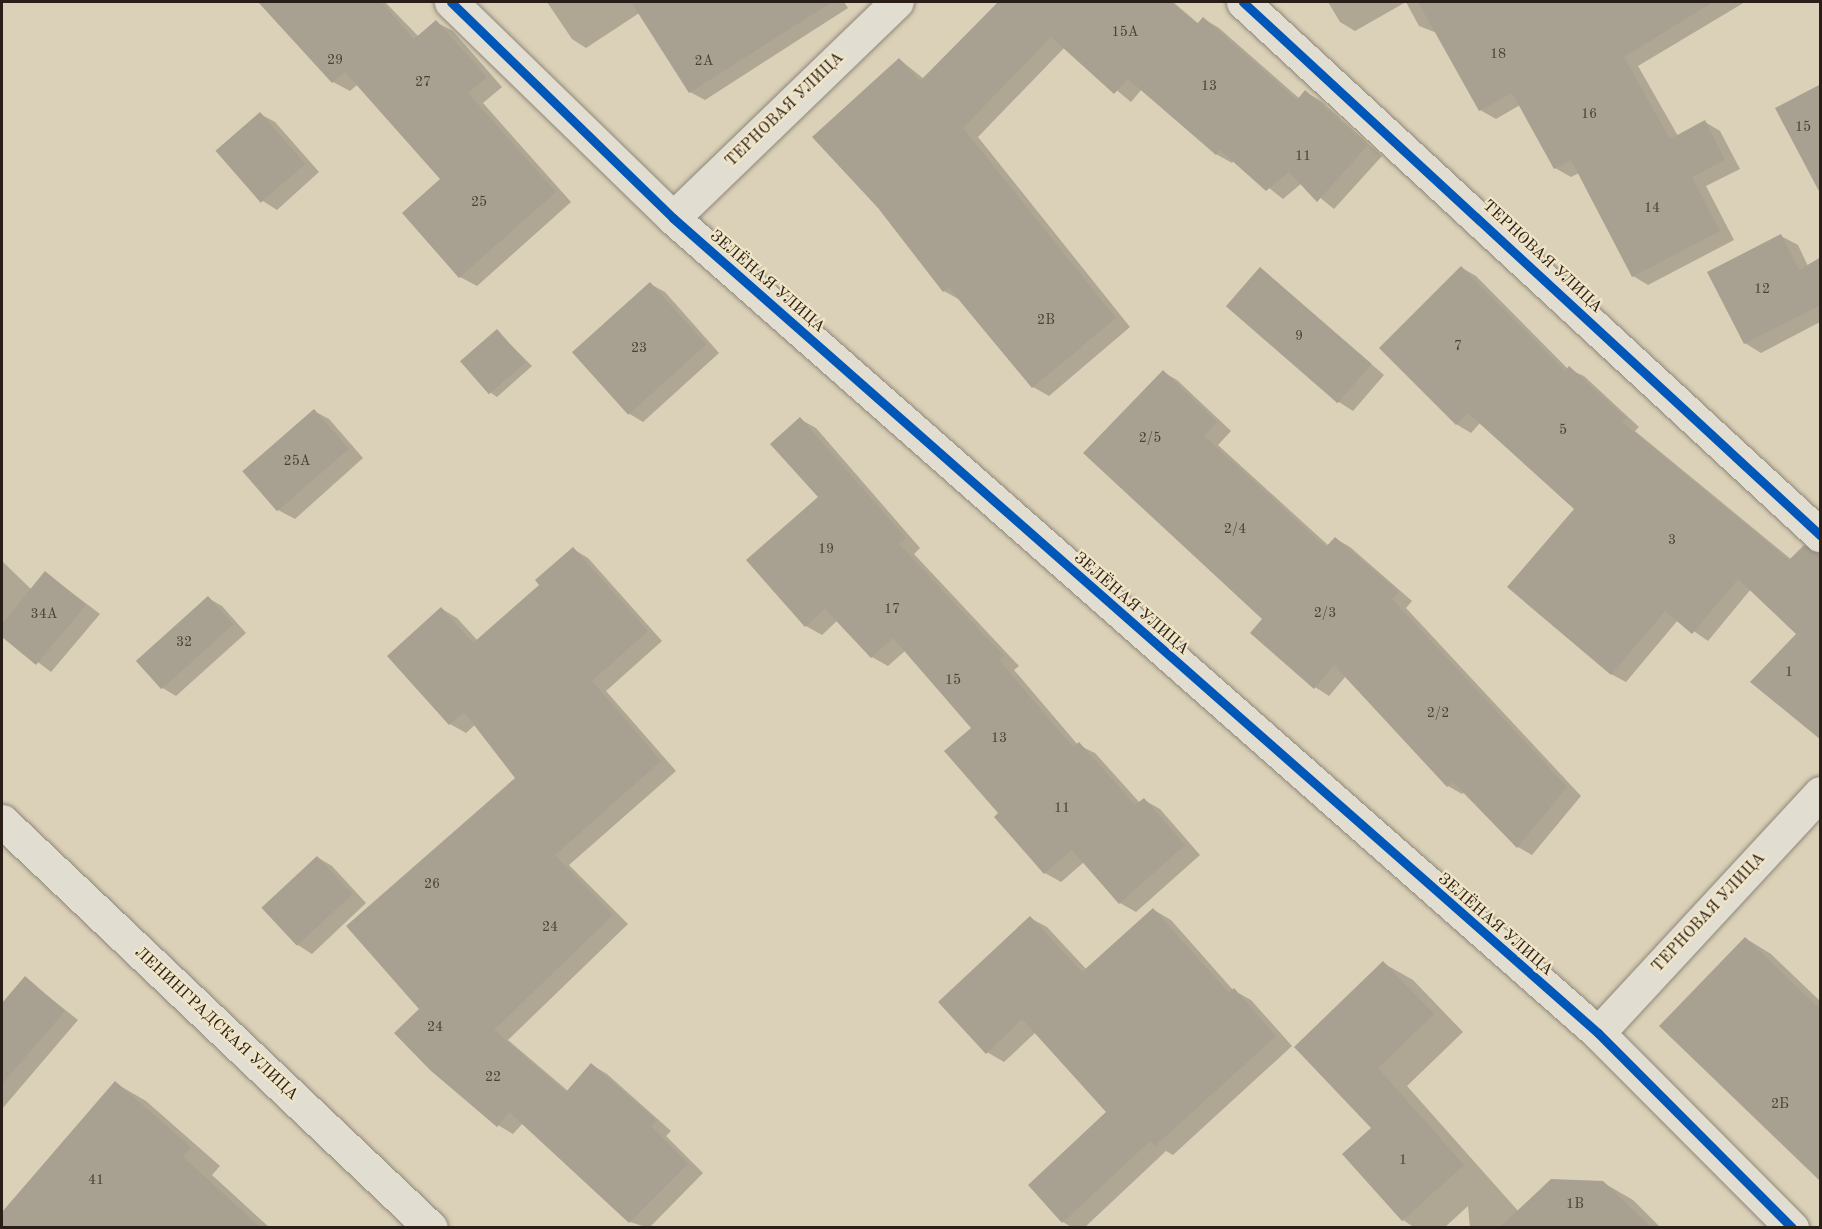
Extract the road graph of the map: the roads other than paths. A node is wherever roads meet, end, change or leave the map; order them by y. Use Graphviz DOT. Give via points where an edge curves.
graph roads {
  1 [pos="451,2"];
  2 [pos="897,2"];
  3 [pos="1243,2"];
  4 [pos="673,218"];
  5 [pos="1821,535"];
  6 [pos="1821,793"];
  7 [pos="2,821"];
  8 [pos="1598,1033"];
  9 [pos="431,1227"];
  10 [pos="1792,1227"];
  1 -- 4 [label="street, ЗЕЛЁНАЯ УЛИЦА"];
  2 -- 4 [label="street, ТЕРНОВАЯ УЛИЦА"];
  3 -- 5 [label="street, ТЕРНОВАЯ УЛИЦА"];
  4 -- 8 [label="street, ЗЕЛЁНАЯ УЛИЦА"];
  6 -- 8 [label="street, ТЕРНОВАЯ УЛИЦА"];
  7 -- 9 [label="street, ЛЕНИНГРАДСКАЯ УЛИЦА"];
  8 -- 10 [label="street, ЗЕЛЁНАЯ УЛИЦА"];
}
